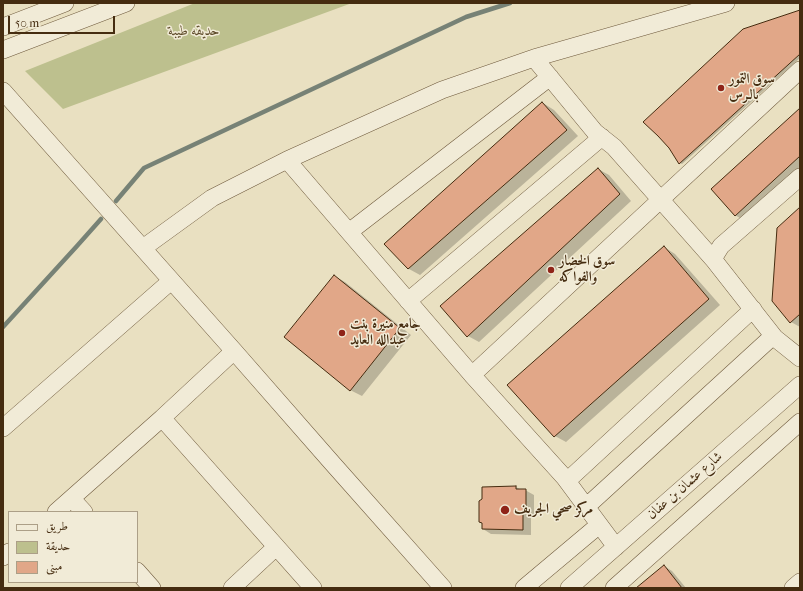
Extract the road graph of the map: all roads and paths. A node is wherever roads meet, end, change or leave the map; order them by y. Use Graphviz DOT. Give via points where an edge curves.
graph roads {
  1 [pos="65,3"];
  2 [pos="126,3"];
  3 [pos="726,3"];
  4 [pos="3,27"];
  5 [pos="3,50"];
  6 [pos="534,58"];
  7 [pos="800,70"];
  8 [pos="550,77"];
  9 [pos="3,92"];
  10 [pos="602,137"];
  11 [pos="287,160"];
  12 [pos="800,177"];
  13 [pos="661,200"];
  14 [pos="349,232"];
  15 [pos="142,248"];
  16 [pos="714,259"];
  17 [pos="172,281"];
  18 [pos="408,301"];
  19 [pos="752,309"];
  20 [pos="773,336"];
  21 [pos="234,351"];
  22 [pos="800,358"];
  23 [pos="472,375"];
  24 [pos="800,385"];
  25 [pos="162,418"];
  26 [pos="800,422"];
  27 [pos="3,428"];
  28 [pos="567,482"];
  29 [pos="72,499"];
  30 [pos="586,507"];
  31 [pos="57,511"];
  32 [pos="83,511"];
  33 [pos="599,525"];
  34 [pos="276,547"];
  35 [pos="616,547"];
  36 [pos="138,572"];
  37 [pos="800,582"];
  38 [pos="152,588"];
  39 [pos="232,588"];
  40 [pos="313,588"];
  41 [pos="444,588"];
  42 [pos="524,588"];
  43 [pos="569,588"];
  44 [pos="614,588"];
  45 [pos="793,588"];
  1 -- 4 [label="street"];
  2 -- 5 [label="street"];
  3 -- 6 [label="street"];
  6 -- 8 [label="street"];
  6 -- 11 [label="street" via="442,90"];
  7 -- 13 [label="street"];
  8 -- 10 [label="street" via="595,132"];
  8 -- 14 [label="street"];
  9 -- 15 [label="street"];
  10 -- 13 [label="street"];
  10 -- 18 [label="street"];
  11 -- 14 [label="street"];
  11 -- 15 [label="street" via="212,198"];
  12 -- 16 [label="street" via="721,246"];
  13 -- 16 [label="street"];
  13 -- 23 [label="street"];
  14 -- 18 [label="street"];
  15 -- 17 [label="street"];
  16 -- 19 [label="street"];
  17 -- 21 [label="street"];
  17 -- 27 [label="street"];
  18 -- 23 [label="street"];
  19 -- 20 [label="street"];
  19 -- 28 [label="street"];
  20 -- 22 [label="street"];
  20 -- 30 [label="street"];
  21 -- 25 [label="street"];
  21 -- 41 [label="street"];
  23 -- 28 [label="street"];
  24 -- 35 [label="street, شارع عثمان بن عفان"];
  25 -- 29 [label="street"];
  25 -- 34 [label="street"];
  26 -- 44 [label="street, شارع عثمان بن عفان"];
  28 -- 30 [label="street"];
  29 -- 31 [label="street"];
  29 -- 32 [label="street"];
  30 -- 33 [label="street"];
  33 -- 35 [label="street"];
  33 -- 42 [label="street"];
  34 -- 39 [label="street"];
  34 -- 40 [label="street"];
  35 -- 43 [label="street, شارع عثمان بن عفان"];
  36 -- 38 [label="street"];
  37 -- 45 [label="street"];
}
